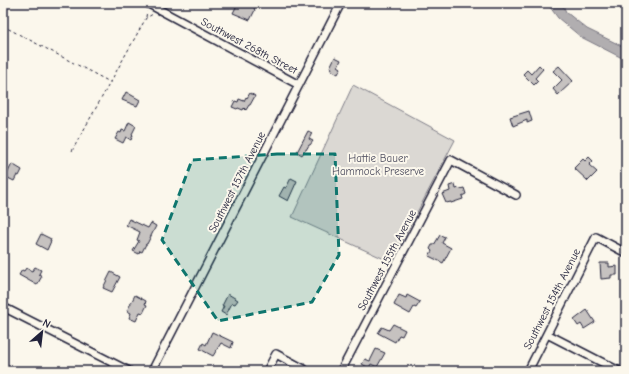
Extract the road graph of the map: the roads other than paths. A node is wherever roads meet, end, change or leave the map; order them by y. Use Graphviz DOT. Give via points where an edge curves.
graph roads {
  1 [pos="341,3"];
  2 [pos="146,6"];
  3 [pos="299,85"];
  4 [pos="516,195"];
  5 [pos="626,252"];
  6 [pos="3,306"];
  7 [pos="547,334"];
  8 [pos="129,371"];
  9 [pos="152,371"];
  10 [pos="268,371"];
  11 [pos="303,371"];
  12 [pos="341,371"];
  13 [pos="528,371"];
  14 [pos="619,371"];
  1 -- 3 [label="street, Southwest 157th Avenue"];
  2 -- 3 [label="street, Southwest 268th Street" via="160,10"];
  3 -- 9 [label="street, Southwest 157th Avenue"];
  4 -- 12 [label="street, Southwest 155th Avenue" via="452,160"];
  5 -- 7 [label="street, Southwest 154th Avenue" via="596,238"];
  6 -- 8 [label="street"];
  7 -- 13 [label="street, Southwest 154th Avenue"];
  7 -- 14 [label="street"];
  10 -- 11 [label="street" via="276,354 304,369"];
}
